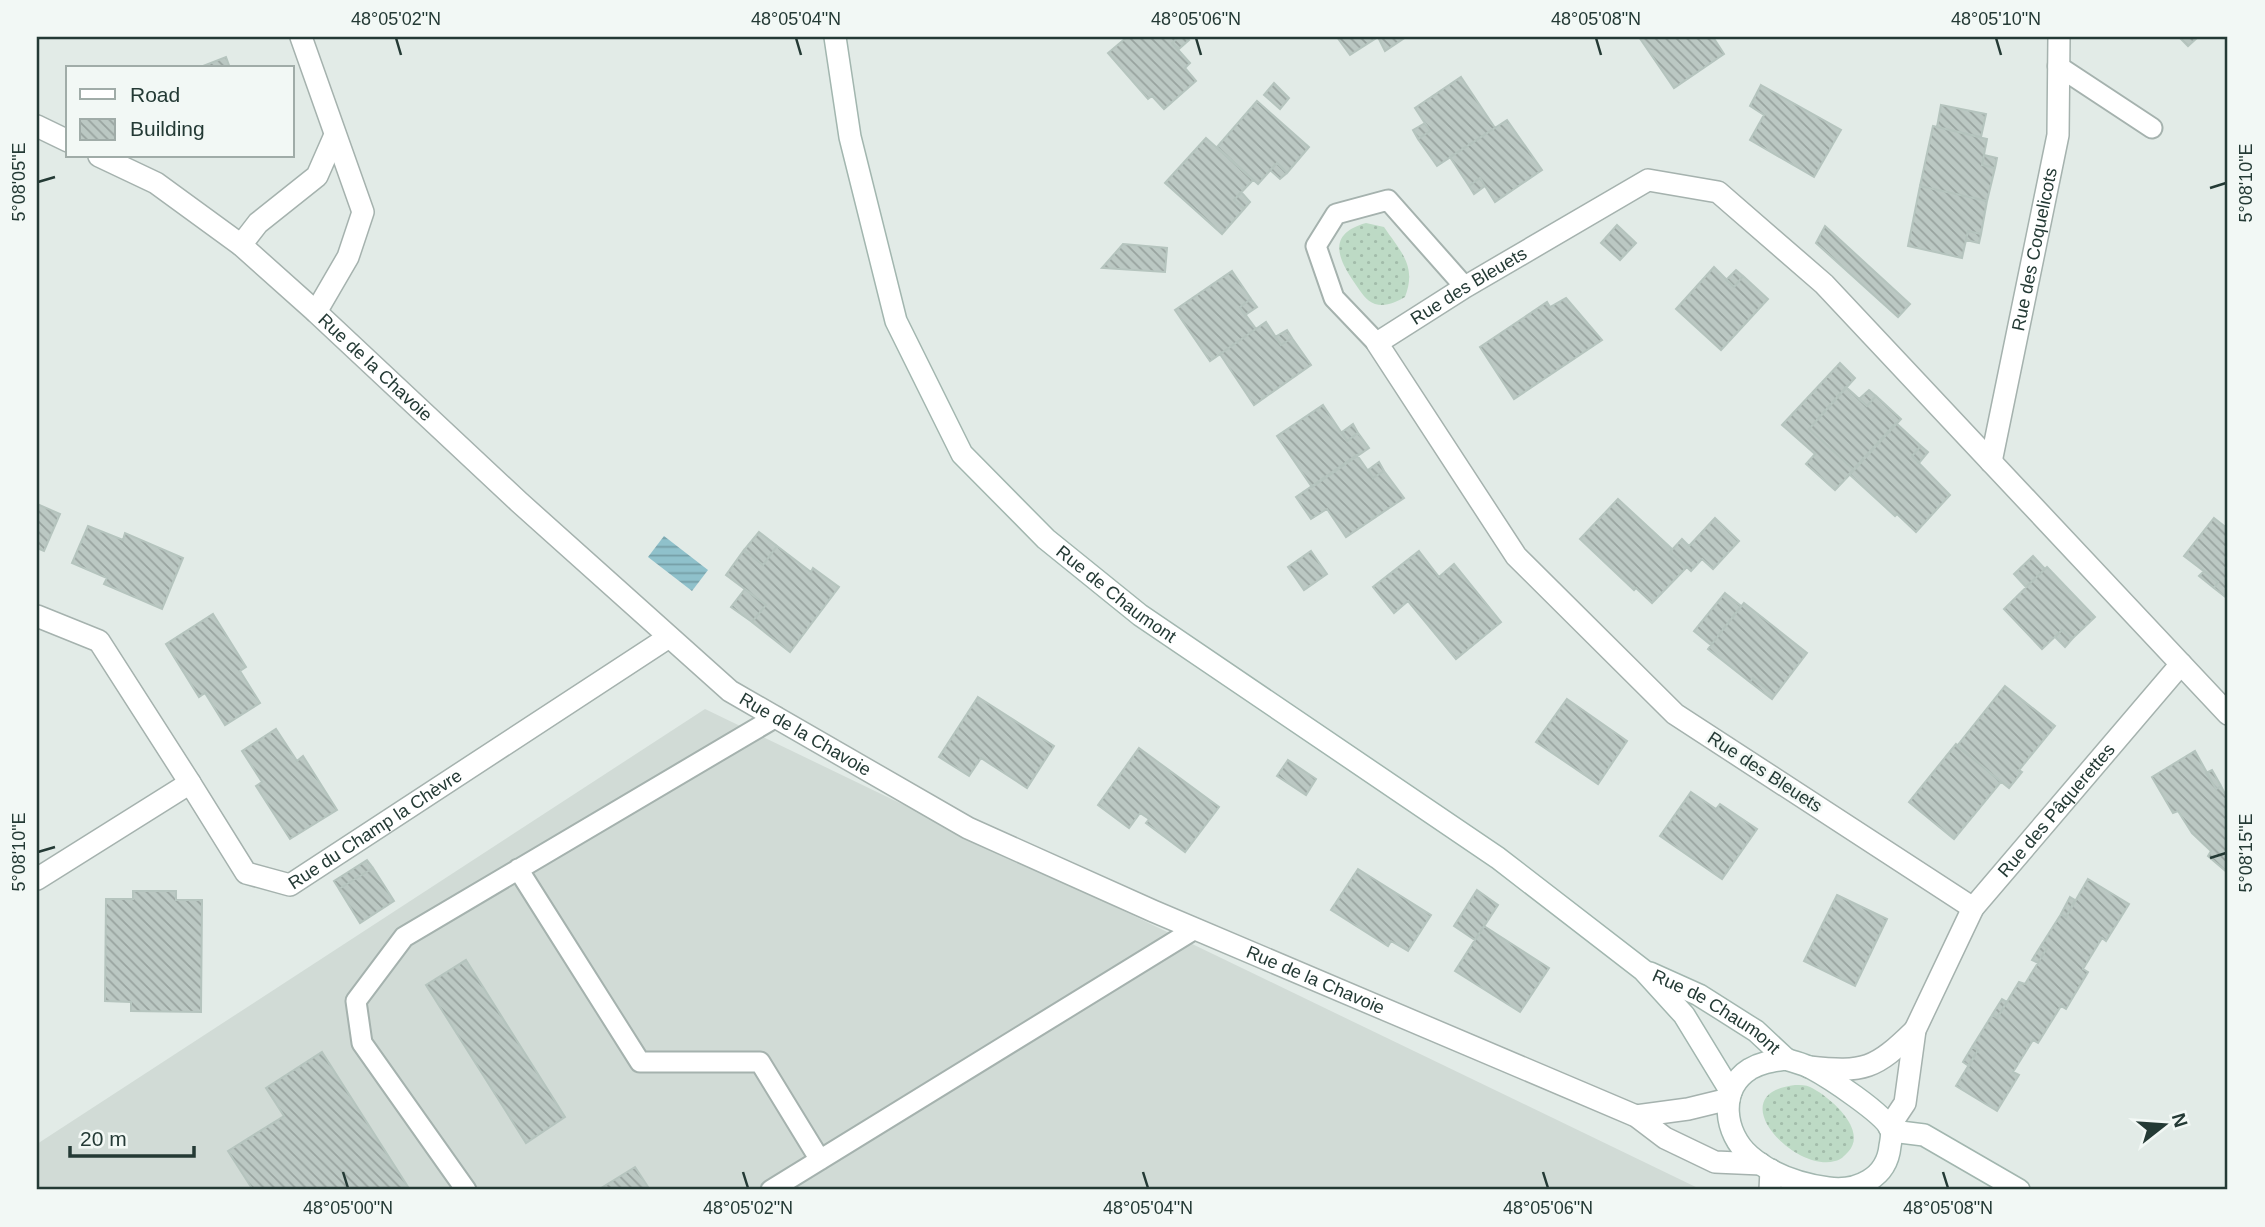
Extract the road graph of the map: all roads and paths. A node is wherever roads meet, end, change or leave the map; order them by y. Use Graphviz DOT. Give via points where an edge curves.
graph roads {
  1 [pos="301,37"];
  2 [pos="835,37"];
  3 [pos="2059,37"];
  4 [pos="2059,66"];
  5 [pos="37,126"];
  6 [pos="2152,128"];
  7 [pos="335,135"];
  8 [pos="66,140"];
  9 [pos="103,158"];
  10 [pos="241,245"];
  11 [pos="1465,286"];
  12 [pos="316,312"];
  13 [pos="1377,343"];
  14 [pos="1991,462"];
  15 [pos="37,616"];
  16 [pos="669,636"];
  17 [pos="2181,664"];
  18 [pos="2228,714"];
  19 [pos="776,717"];
  20 [pos="190,783"];
  21 [pos="518,869"];
  22 [pos="37,879"];
  23 [pos="1973,908"];
  24 [pos="1195,929"];
  25 [pos="1643,970"];
  26 [pos="1915,1030"];
  27 [pos="1786,1059"];
  28 [pos="1809,1067"];
  29 [pos="1730,1096"];
  30 [pos="1905,1103"];
  31 [pos="1636,1116"];
  32 [pos="1890,1129"];
  33 [pos="1924,1135"];
  34 [pos="820,1160"];
  35 [pos="1767,1175"];
  36 [pos="1830,1189"];
  37 [pos="1855,1189"];
  38 [pos="466,1190"];
  39 [pos="771,1190"];
  40 [pos="2019,1190"];
  1 -- 7 [label="street"];
  2 -- 25 [label="street, Rue de Chaumont" via="850,137 896,321 962,454 1046,539 1140,615 1498,858"];
  3 -- 4 [label="street, Rue des Coquelicots"];
  4 -- 6 [label="lane"];
  4 -- 14 [label="street, Rue des Coquelicots" via="2058,135"];
  5 -- 8 [label="street"];
  7 -- 10 [label="street" via="317,176 258,223"];
  7 -- 12 [label="street" via="363,212 348,257"];
  9 -- 10 [label="street, Rue de la Chavoie" via="156,183"];
  10 -- 12 [label="street, Rue de la Chavoie"];
  11 -- 13 [label="street, Rue des Bleuets"];
  11 -- 13 [label="lane" via="1388,201 1336,214 1316,246 1334,298"];
  11 -- 14 [label="street, Rue des Bleuets" via="1647,180 1718,192 1824,284"];
  12 -- 16 [label="street, Rue de la Chavoie"];
  13 -- 23 [label="street, Rue des Bleuets" via="1516,555 1675,714"];
  14 -- 17 [label="street, Rue des Bleuets"];
  15 -- 20 [label="street, Rue du Champ la Chèvre" via="99,642"];
  16 -- 19 [label="street, Rue de la Chavoie" via="730,691"];
  16 -- 20 [label="street, Rue du Champ la Chèvre" via="290,885 246,873"];
  17 -- 18 [label="street"];
  17 -- 23 [label="street, Rue des Pâquerettes"];
  19 -- 21 [label="lane"];
  19 -- 24 [label="street, Rue de la Chavoie" via="968,828"];
  20 -- 22 [label="street"];
  21 -- 34 [label="lane" via="640,1062 760,1062"];
  21 -- 38 [label="lane" via="404,937 356,1001 362,1043"];
  23 -- 26 [label="street, Rue des Pâquerettes"];
  24 -- 31 [label="street, Rue de la Chavoie"];
  24 -- 34 [label="lane"];
  25 -- 27 [label="street, Rue de Chaumont" via="1699,995 1756,1031"];
  25 -- 29 [label="street, Rue de Chaumont" via="1684,1015"];
  26 -- 28 [label="street, Rue des Pâquerettes" via="1888,1056 1866,1068"];
  26 -- 30 [label="street, Rue des Pâquerettes"];
  27 -- 28 [label="street"];
  27 -- 29 [label="street" via="1749,1070"];
  28 -- 32 [label="street" via="1878,1114"];
  29 -- 31 [label="street" via="1688,1109"];
  29 -- 35 [label="street" via="1728,1118 1734,1137"];
  30 -- 32 [label="street, Rue des Pâquerettes"];
  30 -- 33 [label="street"];
  31 -- 35 [label="street, Rue de la Chavoie" via="1665,1138 1715,1162"];
  32 -- 33 [label="street"];
  32 -- 37 [label="street" via="1889,1152 1881,1169"];
  33 -- 40 [label="street"];
  34 -- 39 [label="lane"];
  35 -- 36 [label="street"];
  36 -- 37 [label="street"];
}
